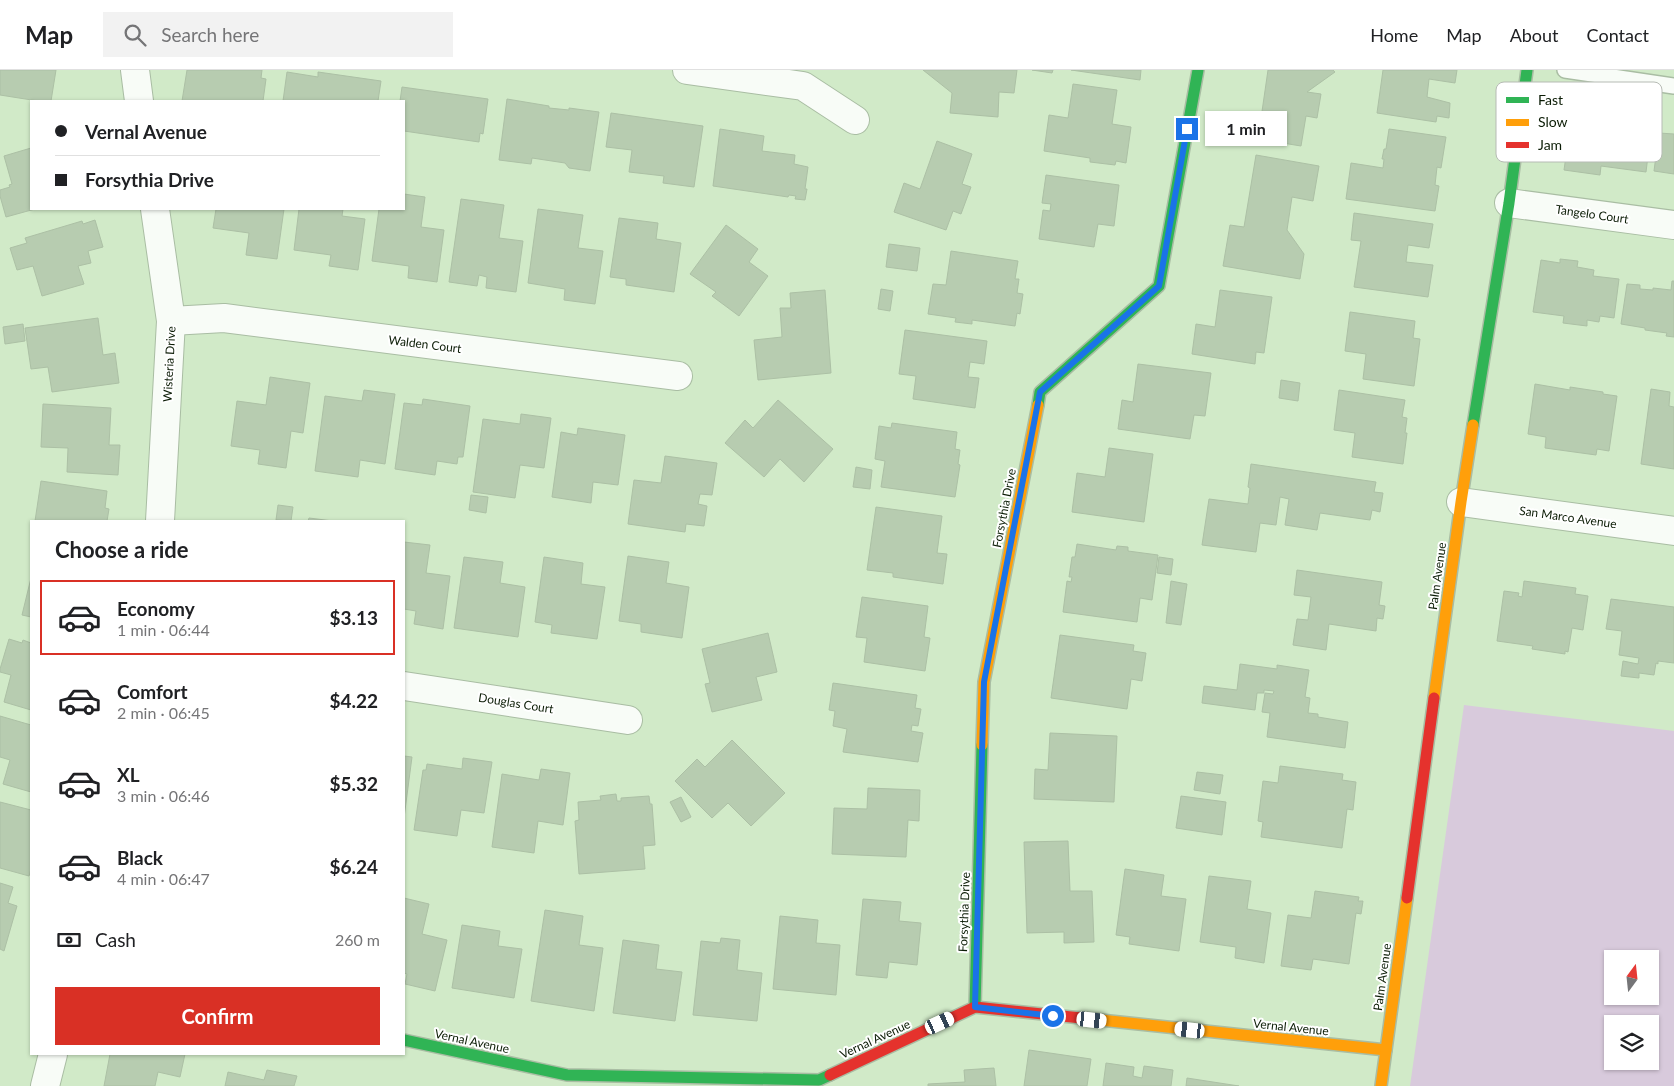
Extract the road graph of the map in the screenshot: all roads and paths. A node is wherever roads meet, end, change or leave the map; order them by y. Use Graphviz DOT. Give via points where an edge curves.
graph roads {
  1 [pos="135,70"];
  2 [pos="687,70"];
  3 [pos="1198,70"];
  4 [pos="1565,70"];
  5 [pos="1647,82"];
  6 [pos="139,100"];
  7 [pos="855,120"];
  8 [pos="1515,162"];
  9 [pos="1509,203"];
  10 [pos="155,210"];
  11 [pos="1674,226"];
  12 [pos="172,321"];
  13 [pos="678,376"];
  14 [pos="1461,502"];
  15 [pos="160,520"];
  16 [pos="1674,531"];
  17 [pos="405,686"];
  18 [pos="628,720"];
  19 [pos="975,1007"];
  20 [pos="405,1040"];
  21 [pos="1386,1050"];
  22 [pos="53,1055"];
  23 [pos="46,1086"];
  24 [pos="1381,1086"];
  1 -- 6 [label="street"];
  2 -- 7 [label="street" via="803,86"];
  3 -- 19 [label="street, Forsythia Drive" via="1159,286 1040,392 984,682"];
  4 -- 5 [label="lane"];
  8 -- 9 [label="street, Palm Avenue"];
  9 -- 11 [label="street, Tangelo Court"];
  9 -- 14 [label="street, Palm Avenue"];
  10 -- 12 [label="street, Wisteria Drive"];
  12 -- 13 [label="street, Walden Court" via="224,318"];
  12 -- 15 [label="street, Wisteria Drive"];
  14 -- 16 [label="street, San Marco Avenue"];
  14 -- 21 [label="street, Palm Avenue"];
  17 -- 18 [label="street, Douglas Court"];
  19 -- 20 [label="street, Vernal Avenue" via="819,1080 567,1075"];
  19 -- 21 [label="street, Vernal Avenue"];
  21 -- 24 [label="street, Palm Avenue"];
  22 -- 23 [label="street"];
}
